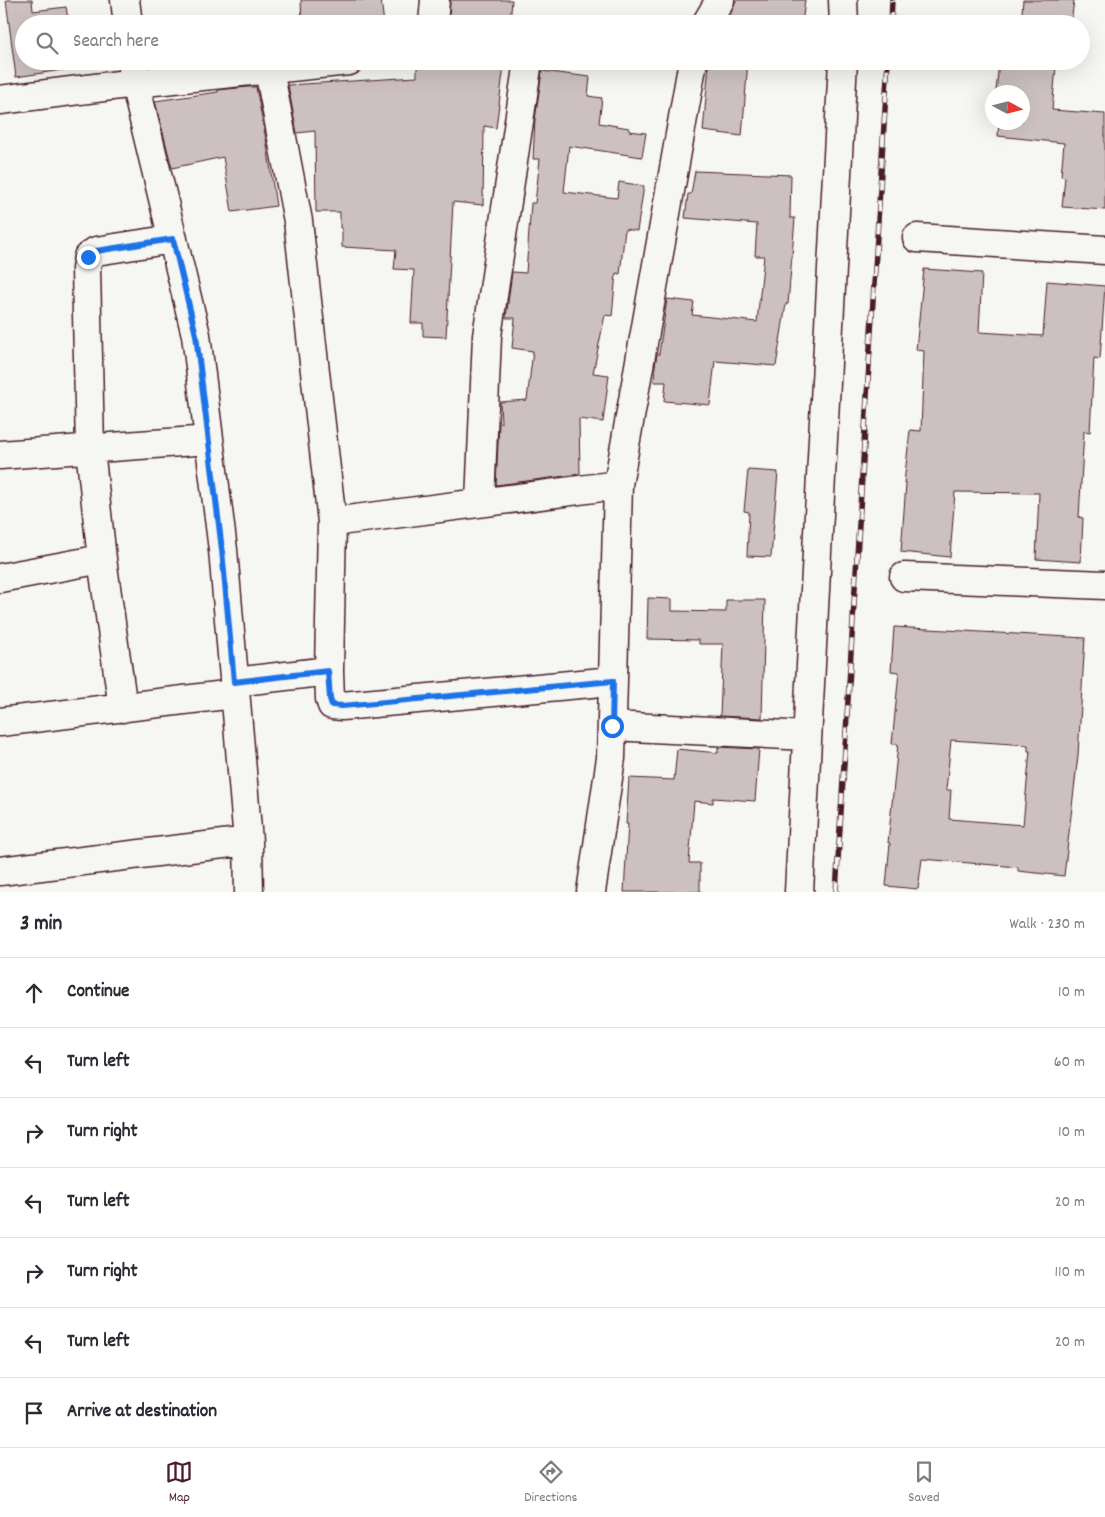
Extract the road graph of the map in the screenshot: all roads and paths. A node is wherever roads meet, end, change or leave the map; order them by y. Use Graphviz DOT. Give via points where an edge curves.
graph roads {
  1 [pos="126,0"];
  2 [pos="435,0"];
  3 [pos="720,0"];
  4 [pos="842,0"];
  5 [pos="127,15"];
  6 [pos="434,15"];
  7 [pos="711,15"];
  8 [pos="843,15"];
  9 [pos="269,70"];
  10 [pos="527,70"];
  11 [pos="691,70"];
  12 [pos="843,70"];
  13 [pos="133,72"];
  14 [pos="0,100"];
  15 [pos="917,238"];
  16 [pos="173,239"];
  17 [pos="1105,250"];
  18 [pos="209,440"];
  19 [pos="90,448"];
  20 [pos="0,455"];
  21 [pos="618,485"];
  22 [pos="480,502"];
  23 [pos="332,522"];
  24 [pos="102,559"];
  25 [pos="904,577"];
  26 [pos="0,578"];
  27 [pos="1105,585"];
  28 [pos="328,671"];
  29 [pos="613,681"];
  30 [pos="234,688"];
  31 [pos="123,708"];
  32 [pos="0,722"];
  33 [pos="612,726"];
  34 [pos="807,736"];
  35 [pos="248,841"];
  36 [pos="0,871"];
  37 [pos="249,892"];
  38 [pos="590,892"];
  39 [pos="799,892"];
  1 -- 5 [label="street"];
  2 -- 6 [label="street"];
  3 -- 7 [label="street"];
  4 -- 8 [label="street"];
  9 -- 13 [label="street"];
  9 -- 23 [label="street" via="298,221"];
  10 -- 22 [label="street" via="487,336"];
  11 -- 21 [label="street"];
  12 -- 34 [label="street"];
  13 -- 14 [label="street"];
  13 -- 16 [label="street"];
  15 -- 17 [label="street"];
  16 -- 18 [label="street" via="196,335"];
  16 -- 19 [label="street" via="96,251 88,257"];
  18 -- 19 [label="street"];
  18 -- 30 [label="street"];
  19 -- 20 [label="street"];
  19 -- 24 [label="street"];
  21 -- 22 [label="street"];
  21 -- 29 [label="street"];
  22 -- 23 [label="street"];
  23 -- 28 [label="street"];
  24 -- 26 [label="street"];
  24 -- 31 [label="street"];
  25 -- 27 [label="street"];
  28 -- 29 [label="street" via="332,705 342,706"];
  28 -- 30 [label="street"];
  29 -- 33 [label="street"];
  30 -- 31 [label="street"];
  30 -- 35 [label="street"];
  31 -- 32 [label="street"];
  33 -- 34 [label="street"];
  33 -- 38 [label="street" via="611,758"];
  34 -- 39 [label="street"];
  35 -- 36 [label="street"];
  35 -- 37 [label="street"];
}
